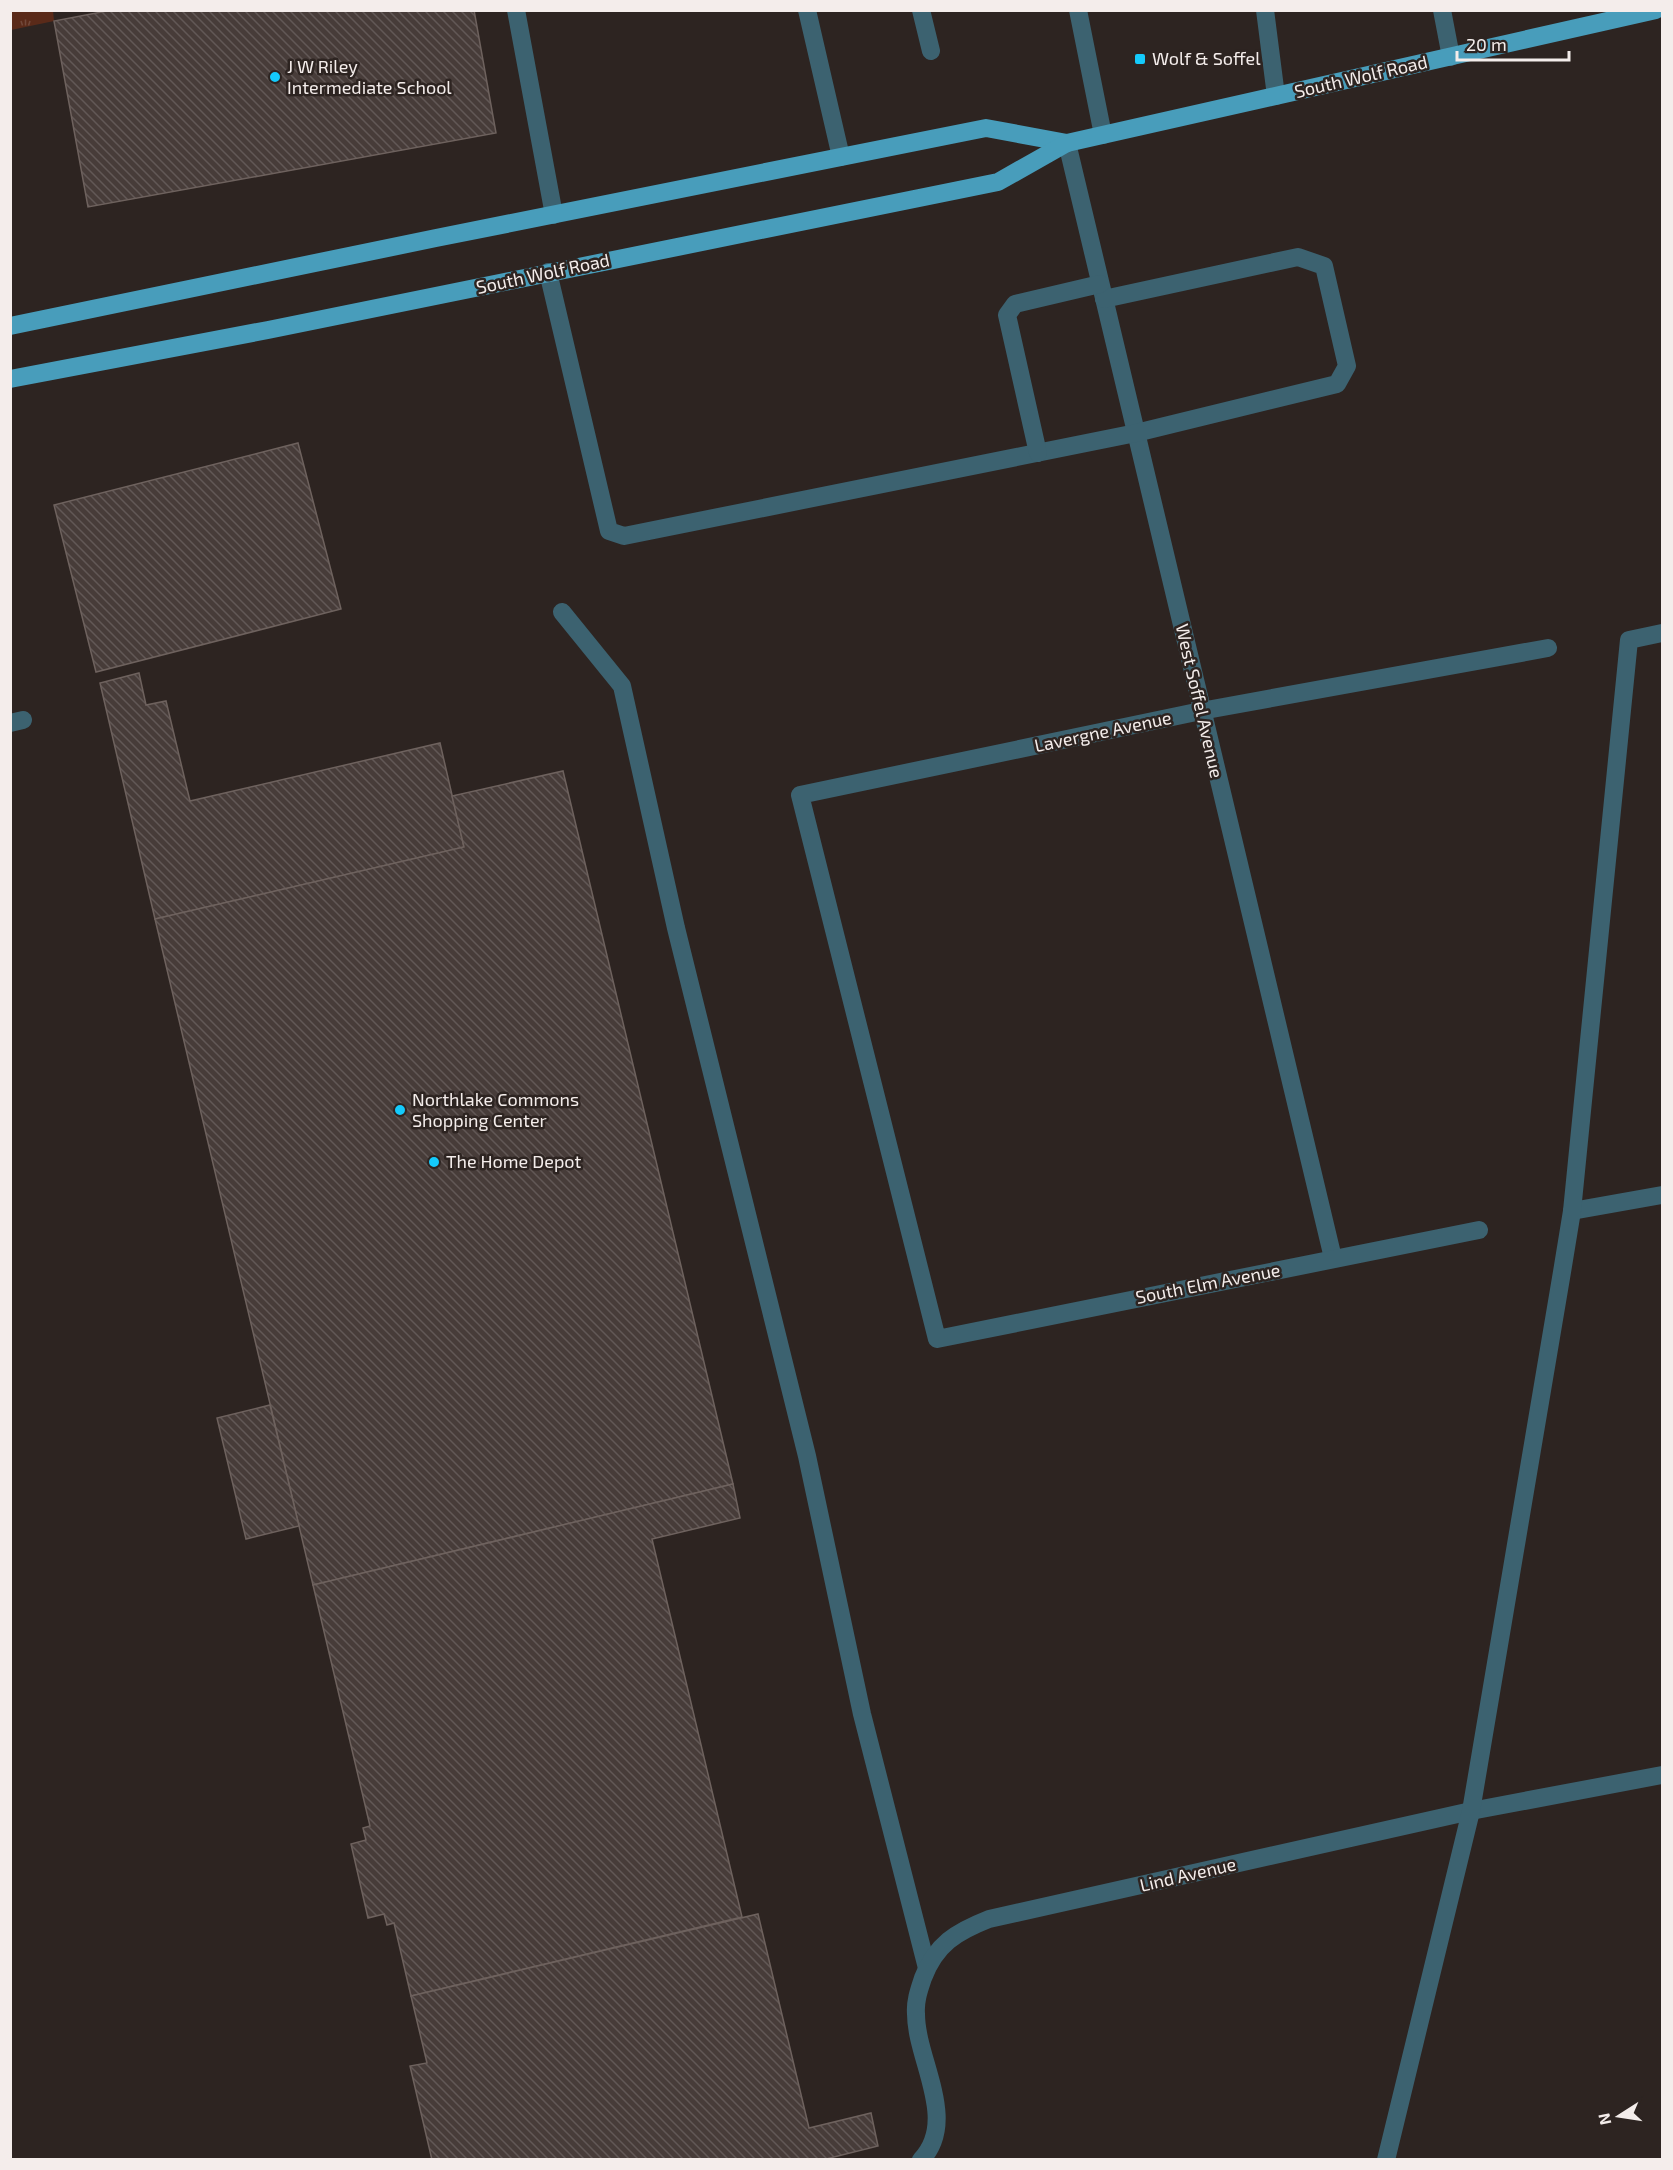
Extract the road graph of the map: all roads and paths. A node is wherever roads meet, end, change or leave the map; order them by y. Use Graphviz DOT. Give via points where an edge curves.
graph roads {
  1 [pos="516,10"];
  2 [pos="807,10"];
  3 [pos="921,10"];
  4 [pos="1078,10"];
  5 [pos="1265,10"];
  6 [pos="1442,10"];
  7 [pos="1656,10"];
  8 [pos="1611,16"];
  9 [pos="931,51"];
  10 [pos="1451,57"];
  11 [pos="1276,96"];
  12 [pos="1104,135"];
  13 [pos="1067,143"];
  14 [pos="841,157"];
  15 [pos="554,215"];
  16 [pos="548,272"];
  17 [pos="1102,292"];
  18 [pos="10,326"];
  19 [pos="10,379"];
  20 [pos="1136,433"];
  21 [pos="1038,453"];
  22 [pos="562,612"];
  23 [pos="1662,633"];
  24 [pos="1548,648"];
  25 [pos="1201,711"];
  26 [pos="1662,1195"];
  27 [pos="1572,1211"];
  28 [pos="1479,1230"];
  29 [pos="1333,1258"];
  30 [pos="937,1338"];
  31 [pos="1662,1775"];
  32 [pos="1471,1811"];
  33 [pos="927,1968"];
  34 [pos="921,2160"];
  35 [pos="1386,2160"];
  1 -- 15 [label="street"];
  2 -- 14 [label="street"];
  3 -- 9 [label="street"];
  4 -- 12 [label="street"];
  5 -- 11 [label="street"];
  6 -- 10 [label="street"];
  7 -- 8 [label="main road, South Wolf Road"];
  8 -- 10 [label="main road, South Wolf Road"];
  10 -- 11 [label="main road, South Wolf Road"];
  11 -- 12 [label="main road, South Wolf Road"];
  12 -- 13 [label="main road, South Wolf Road"];
  13 -- 14 [label="main road, South Wolf Road" via="986,128"];
  13 -- 16 [label="main road, South Wolf Road" via="998,182"];
  13 -- 17 [label="street, West Soffel Avenue"];
  14 -- 15 [label="main road, South Wolf Road"];
  15 -- 18 [label="main road, South Wolf Road"];
  16 -- 19 [label="main road, South Wolf Road"];
  16 -- 21 [label="street" via="609,531 624,536"];
  17 -- 20 [label="street, West Soffel Avenue"];
  17 -- 20 [label="street" via="1298,257 1324,266 1347,366 1337,384"];
  17 -- 21 [label="street" via="1015,304 1007,315"];
  20 -- 21 [label="street"];
  20 -- 25 [label="street, West Soffel Avenue"];
  22 -- 33 [label="street" via="622,686 676,928 807,1456 862,1714"];
  23 -- 27 [label="street" via="1629,640"];
  24 -- 25 [label="street, Lavergne Avenue"];
  25 -- 29 [label="street, West Soffel Avenue"];
  25 -- 30 [label="street, Lavergne Avenue" via="800,795"];
  26 -- 27 [label="street"];
  27 -- 32 [label="street"];
  28 -- 29 [label="street, South Elm Avenue"];
  29 -- 30 [label="street, South Elm Avenue"];
  31 -- 32 [label="street, Lind Avenue"];
  32 -- 33 [label="street, Lind Avenue" via="989,1919 963,1929 942,1945"];
  32 -- 35 [label="street"];
  33 -- 34 [label="street, Lind Avenue" via="917,1994 916,2014 937,2124 933,2143"];
}
